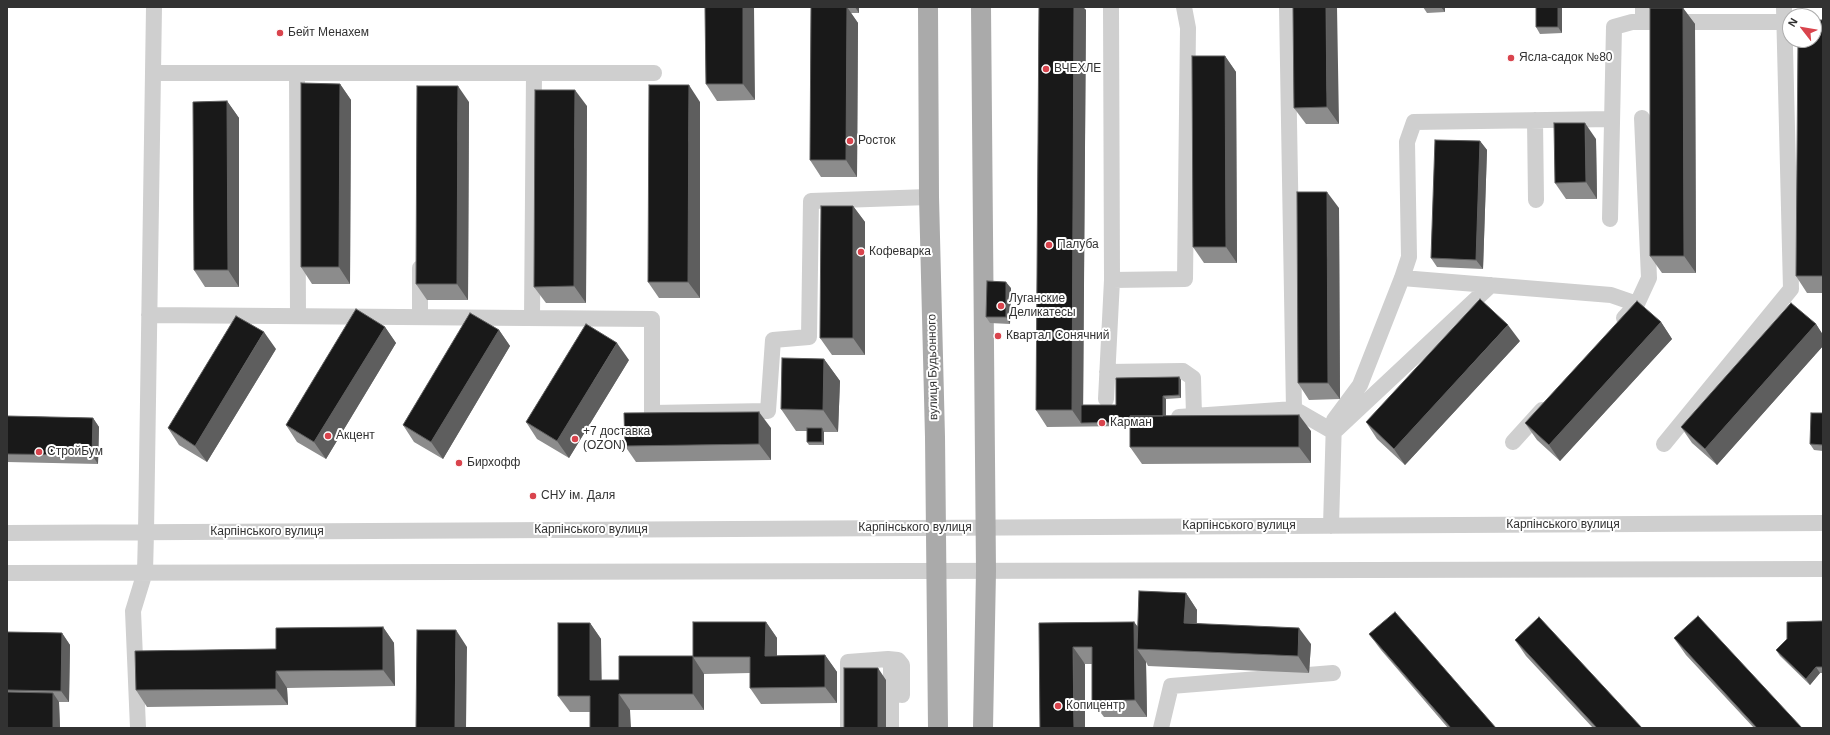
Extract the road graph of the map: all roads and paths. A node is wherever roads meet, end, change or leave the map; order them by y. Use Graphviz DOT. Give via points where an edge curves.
graph roads {
  1 [pos="154,7"];
  2 [pos="928,7"];
  3 [pos="981,7"];
  4 [pos="1111,7"];
  5 [pos="1184,7"];
  6 [pos="1287,7"];
  7 [pos="1643,14"];
  8 [pos="1782,17"];
  9 [pos="1786,48"];
  10 [pos="297,72"];
  11 [pos="153,73"];
  12 [pos="534,73"];
  13 [pos="654,73"];
  14 [pos="1642,118"];
  15 [pos="1612,119"];
  16 [pos="1535,120"];
  17 [pos="929,197"];
  18 [pos="1536,200"];
  19 [pos="1610,219"];
  20 [pos="420,254"];
  21 [pos="1402,278"];
  22 [pos="1112,280"];
  23 [pos="1491,285"];
  24 [pos="1637,304"];
  25 [pos="149,315"];
  26 [pos="298,316"];
  27 [pos="420,317"];
  28 [pos="532,318"];
  29 [pos="1617,327"];
  30 [pos="1107,372"];
  31 [pos="1554,396"];
  32 [pos="1106,399"];
  33 [pos="1294,409"];
  34 [pos="1334,432"];
  35 [pos="1513,442"];
  36 [pos="1664,444"];
  37 [pos="1823,523"];
  38 [pos="1331,526"];
  39 [pos="936,528"];
  40 [pos="986,528"];
  41 [pos="146,532"];
  42 [pos="7,533"];
  43 [pos="1823,569"];
  44 [pos="936,571"];
  45 [pos="986,571"];
  46 [pos="144,572"];
  47 [pos="7,573"];
  48 [pos="1333,673"];
  49 [pos="891,725"];
  50 [pos="138,728"];
  51 [pos="848,728"];
  52 [pos="938,728"];
  53 [pos="983,728"];
  54 [pos="1160,728"];
  1 -- 11 [label="street"];
  2 -- 17 [label="main road, вулиця Будьонного"];
  3 -- 40 [label="main road"];
  4 -- 22 [label="street"];
  5 -- 22 [label="street" via="1188,28 1185,279"];
  6 -- 33 [label="street"];
  7 -- 8 [label="street"];
  7 -- 15 [label="street" via="1632,22 1614,27"];
  9 -- 36 [label="street" via="1790,289"];
  10 -- 11 [label="street"];
  10 -- 12 [label="street" via="419,80"];
  10 -- 26 [label="street"];
  11 -- 25 [label="street"];
  12 -- 13 [label="street"];
  12 -- 28 [label="street"];
  14 -- 24 [label="street" via="1649,278"];
  15 -- 16 [label="street"];
  15 -- 19 [label="street"];
  16 -- 18 [label="street"];
  16 -- 21 [label="street" via="1414,122 1407,142 1409,257"];
  17 -- 28 [label="street" via="811,201 809,337 773,340 768,410 652,413 652,319"];
  17 -- 39 [label="main road, вулиця Будьонного"];
  20 -- 27 [label="street"];
  21 -- 23 [label="street"];
  21 -- 34 [label="street" via="1360,384 1334,420"];
  22 -- 30 [label="street"];
  23 -- 24 [label="street" via="1611,295"];
  23 -- 34 [label="street"];
  24 -- 29 [label="street"];
  25 -- 26 [label="street"];
  25 -- 41 [label="street"];
  26 -- 27 [label="street"];
  27 -- 28 [label="street"];
  30 -- 32 [label="street"];
  30 -- 33 [label="street" via="1183,371 1193,378 1186,416"];
  31 -- 35 [label="street"];
  33 -- 34 [label="street"];
  34 -- 38 [label="street"];
  37 -- 38 [label="street, Карпінського вулиця"];
  38 -- 40 [label="street, Карпінського вулиця"];
  39 -- 40 [label="street, Карпінського вулиця"];
  39 -- 41 [label="street, Карпінського вулиця"];
  39 -- 44 [label="main road, вулиця Будьонного"];
  40 -- 45 [label="main road"];
  41 -- 42 [label="street, Карпінського вулиця"];
  41 -- 46 [label="street"];
  43 -- 45 [label="street"];
  44 -- 45 [label="street"];
  44 -- 46 [label="street"];
  44 -- 52 [label="main road, вулиця Будьонного"];
  45 -- 53 [label="main road"];
  46 -- 47 [label="street"];
  46 -- 50 [label="street" via="133,612"];
  48 -- 54 [label="street" via="1171,686"];
  49 -- 51 [label="street" via="902,705 902,665 898,660 888,659 848,662"];
}
